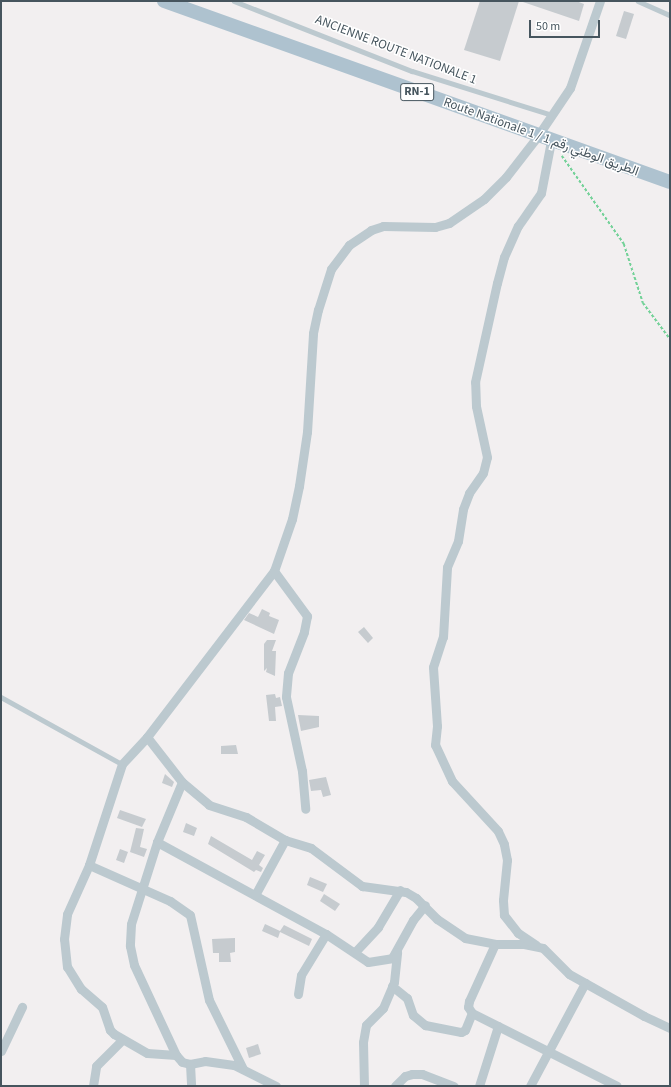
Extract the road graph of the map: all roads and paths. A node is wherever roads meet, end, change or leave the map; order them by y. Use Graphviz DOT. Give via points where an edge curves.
graph roads {
  1 [pos="164,1"];
  2 [pos="234,1"];
  3 [pos="600,1"];
  4 [pos="638,1"];
  5 [pos="670,15"];
  6 [pos="552,114"];
  7 [pos="538,137"];
  8 [pos="552,142"];
  9 [pos="670,182"];
  10 [pos="670,339"];
  11 [pos="274,571"];
  12 [pos="1,697"];
  13 [pos="147,737"];
  14 [pos="122,764"];
  15 [pos="182,782"];
  16 [pos="305,809"];
  17 [pos="285,840"];
  18 [pos="157,842"];
  19 [pos="89,865"];
  20 [pos="142,887"];
  21 [pos="400,890"];
  22 [pos="255,895"];
  23 [pos="425,905"];
  24 [pos="326,934"];
  25 [pos="495,944"];
  26 [pos="536,945"];
  27 [pos="356,952"];
  28 [pos="397,952"];
  29 [pos="584,983"];
  30 [pos="392,986"];
  31 [pos="298,994"];
  32 [pos="22,1007"];
  33 [pos="472,1013"];
  34 [pos="498,1026"];
  35 [pos="670,1028"];
  36 [pos="122,1040"];
  37 [pos="1,1051"];
  38 [pos="548,1051"];
  39 [pos="176,1055"];
  40 [pos="190,1064"];
  41 [pos="243,1069"];
  42 [pos="614,1085"];
  43 [pos="93,1086"];
  44 [pos="191,1086"];
  45 [pos="276,1086"];
  46 [pos="364,1086"];
  47 [pos="395,1086"];
  48 [pos="454,1086"];
  49 [pos="479,1086"];
  50 [pos="530,1086"];
  1 -- 7 [label="main road, Route Nationale 1 / الطريق الوطني رقم 1 / RN-1"];
  2 -- 6 [label="lane, ANCIENNE ROUTE NATIONALE 1" via="412,71"];
  3 -- 6 [label="street" via="570,88"];
  4 -- 5 [label="lane"];
  6 -- 7 [label="street"];
  7 -- 8 [label="main road, Route Nationale 1 / الطريق الوطني رقم 1 / RN-1"];
  7 -- 11 [label="street" via="506,177 484,199 449,223 435,227 383,226 371,230 348,245 331,269 313,333 307,432 299,486 292,519"];
  8 -- 9 [label="main road, Route Nationale 1 / الطريق الوطني رقم 1 / RN-1"];
  8 -- 10 [label="path" via="624,244 643,303"];
  8 -- 26 [label="street" via="541,193 509,243 497,282 475,382 476,406 487,457 483,473 468,493 458,541 447,567 443,637 433,667 437,726 435,745 452,781 498,831 507,860 504,915 518,933"];
  11 -- 13 [label="street"];
  11 -- 16 [label="street" via="307,616 306,627 288,673 286,697 302,771"];
  12 -- 14 [label="lane"];
  13 -- 14 [label="street" via="126,756"];
  13 -- 15 [label="street"];
  14 -- 19 [label="street"];
  15 -- 17 [label="street" via="209,805 246,816"];
  15 -- 18 [label="street"];
  17 -- 21 [label="street" via="311,848 362,886"];
  17 -- 22 [label="street"];
  18 -- 20 [label="street"];
  18 -- 22 [label="street"];
  19 -- 20 [label="street"];
  19 -- 36 [label="street" via="66,922 67,967 74,980 102,1007 110,1030"];
  20 -- 39 [label="street" via="132,924 130,946 134,964"];
  20 -- 41 [label="street" via="170,901 190,915 209,1000"];
  21 -- 23 [label="street"];
  21 -- 27 [label="street" via="378,927"];
  22 -- 24 [label="street"];
  23 -- 25 [label="street" via="437,919 465,938"];
  23 -- 28 [label="street" via="410,926"];
  24 -- 27 [label="street"];
  24 -- 31 [label="street" via="301,975"];
  25 -- 26 [label="street"];
  25 -- 33 [label="street" via="469,1001 468,1007"];
  26 -- 29 [label="street" via="548,952 565,971"];
  27 -- 28 [label="street" via="368,962 376,962 392,958"];
  28 -- 30 [label="street"];
  29 -- 35 [label="street"];
  29 -- 38 [label="street"];
  30 -- 33 [label="street" via="407,998 413,1015 425,1025 461,1032 465,1030"];
  30 -- 46 [label="street" via="381,1012 366,1025 363,1042"];
  32 -- 37 [label="street"];
  33 -- 34 [label="street"];
  34 -- 38 [label="street"];
  34 -- 49 [label="street"];
  36 -- 39 [label="street" via="154,1055"];
  36 -- 43 [label="street" via="96,1066"];
  38 -- 42 [label="street"];
  38 -- 50 [label="street"];
  39 -- 40 [label="street" via="182,1062"];
  40 -- 41 [label="street" via="205,1061"];
  40 -- 44 [label="street"];
  41 -- 45 [label="street"];
  47 -- 48 [label="street" via="404,1076 422,1074"];
}
